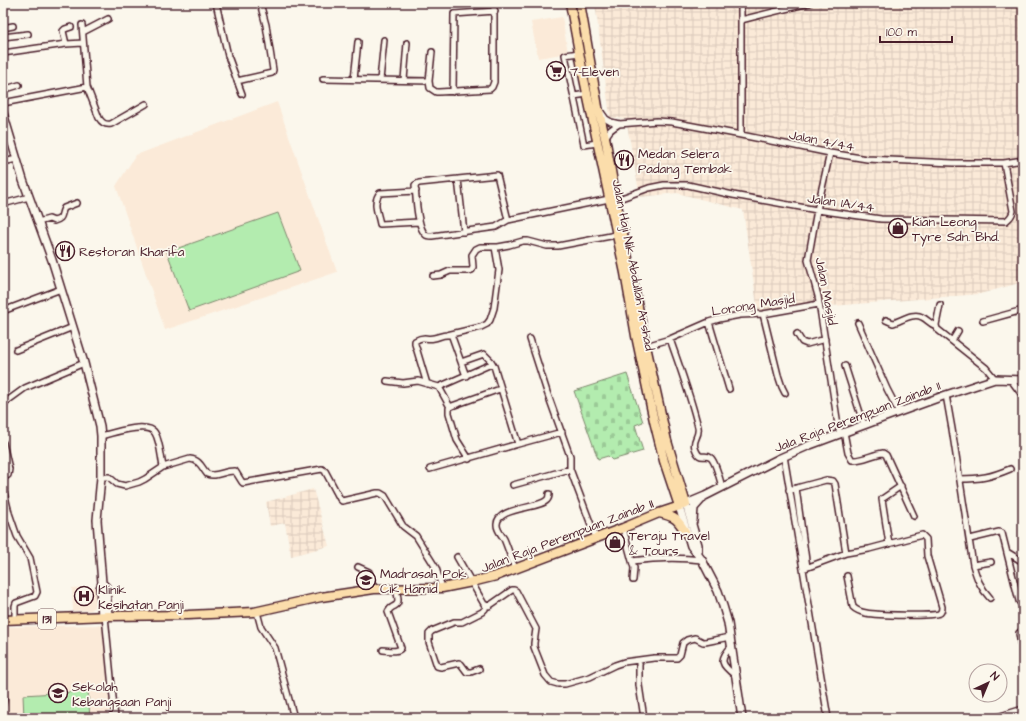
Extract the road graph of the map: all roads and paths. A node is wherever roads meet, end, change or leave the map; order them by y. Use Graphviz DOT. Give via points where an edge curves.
graph roads {
  1 [pos="216,3"];
  2 [pos="260,3"];
  3 [pos="494,3"];
  4 [pos="570,3"];
  5 [pos="741,3"];
  6 [pos="809,3"];
  7 [pos="580,5"];
  8 [pos="495,11"];
  9 [pos="108,19"];
  10 [pos="740,20"];
  11 [pos="82,25"];
  12 [pos="14,26"];
  13 [pos="71,27"];
  14 [pos="3,28"];
  15 [pos="83,32"];
  16 [pos="28,34"];
  17 [pos="3,37"];
  18 [pos="384,40"];
  19 [pos="358,42"];
  20 [pos="83,43"];
  21 [pos="407,43"];
  22 [pos="66,44"];
  23 [pos="432,52"];
  24 [pos="3,53"];
  25 [pos="579,53"];
  26 [pos="323,79"];
  27 [pos="354,79"];
  28 [pos="380,80"];
  29 [pos="404,80"];
  30 [pos="429,80"];
  31 [pos="237,81"];
  32 [pos="19,85"];
  33 [pos="87,86"];
  34 [pos="3,90"];
  35 [pos="453,92"];
  36 [pos="242,94"];
  37 [pos="587,94"];
  38 [pos="574,96"];
  39 [pos="3,103"];
  40 [pos="146,104"];
  41 [pos="598,107"];
  42 [pos="3,113"];
  43 [pos="619,124"];
  44 [pos="741,135"];
  45 [pos="601,142"];
  46 [pos="830,153"];
  47 [pos="17,159"];
  48 [pos="1023,160"];
  49 [pos="3,162"];
  50 [pos="1004,163"];
  51 [pos="458,179"];
  52 [pos="416,191"];
  53 [pos="29,197"];
  54 [pos="613,199"];
  55 [pos="77,203"];
  56 [pos="3,204"];
  57 [pos="817,210"];
  58 [pos="508,220"];
  59 [pos="38,222"];
  60 [pos="419,222"];
  61 [pos="464,232"];
  62 [pos="616,234"];
  63 [pos="495,247"];
  64 [pos="433,276"];
  65 [pos="61,289"];
  66 [pos="819,304"];
  67 [pos="940,305"];
  68 [pos="3,310"];
  69 [pos="1023,310"];
  70 [pos="763,314"];
  71 [pos="886,320"];
  72 [pos="709,322"];
  73 [pos="983,322"];
  74 [pos="858,323"];
  75 [pos="936,326"];
  76 [pos="73,327"];
  77 [pos="958,331"];
  78 [pos="451,334"];
  79 [pos="797,334"];
  80 [pos="670,339"];
  81 [pos="825,339"];
  82 [pos="530,340"];
  83 [pos="952,342"];
  84 [pos="646,346"];
  85 [pos="16,350"];
  86 [pos="461,362"];
  87 [pos="84,363"];
  88 [pos="494,366"];
  89 [pos="845,366"];
  90 [pos="466,376"];
  91 [pos="995,379"];
  92 [pos="1011,380"];
  93 [pos="1023,380"];
  94 [pos="387,381"];
  95 [pos="427,384"];
  96 [pos="439,387"];
  97 [pos="500,389"];
  98 [pos="729,389"];
  99 [pos="785,394"];
  100 [pos="946,395"];
  101 [pos="1023,396"];
  102 [pos="3,404"];
  103 [pos="450,407"];
  104 [pos="900,412"];
  105 [pos="864,425"];
  106 [pos="562,432"];
  107 [pos="842,433"];
  108 [pos="101,436"];
  109 [pos="3,443"];
  110 [pos="518,444"];
  111 [pos="784,456"];
  112 [pos="469,459"];
  113 [pos="162,467"];
  114 [pos="570,469"];
  115 [pos="1010,469"];
  116 [pos="430,470"];
  117 [pos="5,477"];
  118 [pos="100,477"];
  119 [pos="960,479"];
  120 [pos="513,485"];
  121 [pos="901,486"];
  122 [pos="722,487"];
  123 [pos="3,488"];
  124 [pos="796,488"];
  125 [pos="789,490"];
  126 [pos="549,494"];
  127 [pos="705,496"];
  128 [pos="682,505"];
  129 [pos="659,513"];
  130 [pos="914,516"];
  131 [pos="624,528"];
  132 [pos="690,532"];
  133 [pos="596,538"];
  134 [pos="970,539"];
  135 [pos="889,544"];
  136 [pos="1007,552"];
  137 [pos="846,553"];
  138 [pos="457,557"];
  139 [pos="700,557"];
  140 [pos="632,561"];
  141 [pos="1023,561"];
  142 [pos="991,562"];
  143 [pos="973,566"];
  144 [pos="358,567"];
  145 [pos="515,568"];
  146 [pos="805,568"];
  147 [pos="847,576"];
  148 [pos="633,580"];
  149 [pos="472,582"];
  150 [pos="442,588"];
  151 [pos="374,589"];
  152 [pos="396,589"];
  153 [pos="990,598"];
  154 [pos="1023,604"];
  155 [pos="486,606"];
  156 [pos="257,612"];
  157 [pos="105,616"];
  158 [pos="3,620"];
  159 [pos="15,620"];
  160 [pos="1023,630"];
  161 [pos="730,637"];
  162 [pos="732,646"];
  163 [pos="383,650"];
  164 [pos="1023,658"];
  165 [pos="639,660"];
  166 [pos="479,670"];
  167 [pos="736,676"];
  168 [pos="3,692"];
  169 [pos="3,704"];
  170 [pos="1023,709"];
  171 [pos="115,718"];
  172 [pos="294,718"];
  173 [pos="644,718"];
  174 [pos="742,718"];
  175 [pos="828,718"];
  176 [pos="994,718"];
  1 -- 31 [label="street" via="228,56"];
  2 -- 31 [label="street" via="273,70 272,73"];
  3 -- 8 [label="street"];
  4 -- 25 [label="main road, Jalan Haji Nik Abdullah Arshad"];
  5 -- 10 [label="street"];
  6 -- 10 [label="street"];
  7 -- 41 [label="main road, Jalan Haji Nik Abdullah Arshad"];
  8 -- 35 [label="street" via="492,88"];
  8 -- 35 [label="street" via="454,14"];
  9 -- 15 [label="street"];
  10 -- 44 [label="street"];
  11 -- 15 [label="street"];
  12 -- 14 [label="street"];
  13 -- 22 [label="street" via="63,31"];
  15 -- 20 [label="street"];
  16 -- 17 [label="street"];
  18 -- 28 [label="street"];
  19 -- 27 [label="street"];
  20 -- 22 [label="street"];
  20 -- 33 [label="street"];
  21 -- 29 [label="street"];
  22 -- 24 [label="street"];
  23 -- 30 [label="street"];
  25 -- 37 [label="main road, Jalan Haji Nik Abdullah Arshad"];
  25 -- 38 [label="street" via="566,55"];
  26 -- 27 [label="street"];
  27 -- 28 [label="street"];
  28 -- 29 [label="street"];
  29 -- 30 [label="street"];
  30 -- 35 [label="street" via="430,88 436,92"];
  31 -- 36 [label="street"];
  32 -- 34 [label="street"];
  33 -- 39 [label="street"];
  33 -- 40 [label="street" via="100,121 105,124 111,124"];
  37 -- 38 [label="street"];
  37 -- 45 [label="main road, Jalan Haji Nik Abdullah Arshad"];
  38 -- 45 [label="street" via="584,145"];
  41 -- 43 [label="street" via="606,119"];
  41 -- 45 [label="main road, Jalan Haji Nik Abdullah Arshad"];
  42 -- 47 [label="main road"];
  43 -- 44 [label="street, Jalan 4/44" via="672,122"];
  43 -- 45 [label="street" via="609,131"];
  44 -- 46 [label="street, Jalan 4/44"];
  45 -- 54 [label="main road, Jalan Haji Nik Abdullah Arshad"];
  46 -- 50 [label="street, Jalan 4/44" via="867,159"];
  46 -- 57 [label="street, Jalan Masjid"];
  47 -- 49 [label="street"];
  47 -- 53 [label="main road"];
  48 -- 50 [label="street, Jalan 4/44"];
  50 -- 57 [label="street, Jalan 1A/44" via="1013,211 1012,216 1006,221 881,219"];
  51 -- 52 [label="street" via="419,183"];
  51 -- 58 [label="street" via="497,175"];
  51 -- 61 [label="street"];
  52 -- 60 [label="street"];
  52 -- 60 [label="street" via="380,193 376,203 380,224"];
  53 -- 56 [label="street"];
  53 -- 59 [label="main road"];
  54 -- 57 [label="street, Jalan 1A/44" via="664,185 688,185"];
  54 -- 58 [label="street, Jalan 1A/44"];
  54 -- 62 [label="main road, Jalan Haji Nik Abdullah Arshad"];
  54 -- 84 [label="main road, Jalan Haji Nik Abdullah Arshad"];
  55 -- 59 [label="street" via="64,208 60,220 48,219"];
  57 -- 66 [label="street, Jalan Masjid" via="808,260"];
  58 -- 61 [label="street, Jalan 1A/44" via="496,227"];
  59 -- 65 [label="main road"];
  60 -- 61 [label="street, Jalan 1A/44" via="426,235"];
  62 -- 63 [label="street" via="558,246 523,241"];
  62 -- 128 [label="main road, Jalan Haji Nik Abdullah Arshad" via="654,421 664,461"];
  63 -- 64 [label="street" via="476,249 472,255 472,270 450,271"];
  63 -- 78 [label="street" via="499,270 490,320 481,327"];
  65 -- 68 [label="street"];
  65 -- 76 [label="main road"];
  66 -- 70 [label="street, Lorong Masjid"];
  66 -- 81 [label="street, Jalan Masjid"];
  67 -- 75 [label="street"];
  69 -- 73 [label="street"];
  70 -- 72 [label="street, Lorong Masjid" via="740,315"];
  70 -- 99 [label="street"];
  71 -- 75 [label="street" via="893,323 916,315"];
  72 -- 80 [label="street, Lorong Masjid"];
  72 -- 98 [label="street"];
  74 -- 104 [label="street"];
  75 -- 83 [label="street"];
  76 -- 85 [label="street"];
  76 -- 87 [label="main road"];
  77 -- 83 [label="street"];
  78 -- 86 [label="street"];
  78 -- 95 [label="street" via="434,338 423,337 415,341"];
  79 -- 81 [label="street" via="802,342 808,344"];
  80 -- 84 [label="street, Lorong Masjid"];
  80 -- 122 [label="street" via="698,426 694,446 699,455 712,460"];
  81 -- 107 [label="street, Jalan Masjid" via="838,425"];
  82 -- 106 [label="street"];
  83 -- 91 [label="street" via="986,368"];
  84 -- 128 [label="main road, Jalan Haji Nik Abdullah Arshad"];
  86 -- 88 [label="street" via="484,354"];
  86 -- 90 [label="street"];
  87 -- 102 [label="street" via="25,388"];
  87 -- 108 [label="main road"];
  88 -- 90 [label="street"];
  88 -- 97 [label="street"];
  89 -- 105 [label="street"];
  90 -- 96 [label="street"];
  91 -- 92 [label="main road, Jala Raja Perempuan Zainab 11"];
  91 -- 100 [label="main road, Jala Raja Perempuan Zainab 11"];
  92 -- 93 [label="main road, Jala Raja Perempuan Zainab 11"];
  92 -- 101 [label="street"];
  94 -- 95 [label="street" via="418,381"];
  95 -- 96 [label="street"];
  96 -- 103 [label="street"];
  97 -- 103 [label="street"];
  97 -- 110 [label="street"];
  100 -- 104 [label="main road, Jala Raja Perempuan Zainab 11"];
  100 -- 119 [label="street"];
  103 -- 112 [label="street" via="448,413 457,440"];
  104 -- 105 [label="main road, Jala Raja Perempuan Zainab 11"];
  105 -- 107 [label="main road, Jala Raja Perempuan Zainab 11"];
  106 -- 110 [label="street"];
  106 -- 114 [label="street" via="570,456"];
  107 -- 111 [label="main road, Jala Raja Perempuan Zainab 11"];
  107 -- 121 [label="street, Jalan Masjid" via="850,459 855,460 883,452"];
  108 -- 113 [label="street" via="136,428 150,428 157,438"];
  108 -- 118 [label="main road"];
  109 -- 117 [label="street" via="9,469"];
  110 -- 112 [label="street"];
  111 -- 122 [label="main road, Jala Raja Perempuan Zainab 11"];
  111 -- 125 [label="street"];
  112 -- 116 [label="street"];
  113 -- 118 [label="street" via="145,479 125,486 117,484 109,477"];
  113 -- 150 [label="street" via="194,459 211,476 233,470 244,483 322,469 325,470 342,501 380,493 385,496 404,527 417,537 436,568"];
  114 -- 120 [label="street"];
  114 -- 133 [label="street"];
  115 -- 119 [label="street" via="984,478"];
  118 -- 157 [label="main road" via="97,520 102,583 100,588"];
  119 -- 134 [label="street"];
  121 -- 130 [label="street"];
  121 -- 135 [label="street" via="882,499"];
  122 -- 127 [label="main road, Jala Raja Perempuan Zainab 11"];
  123 -- 159 [label="street" via="17,536 30,558 37,592 35,596 16,603"];
  124 -- 125 [label="street"];
  124 -- 137 [label="street" via="826,480 833,481"];
  124 -- 146 [label="street"];
  125 -- 146 [label="street"];
  126 -- 145 [label="street" via="546,501 511,510 497,521 496,524"];
  127 -- 128 [label="main road, Jala Raja Perempuan Zainab 11"];
  127 -- 132 [label="main road" via="694,508"];
  128 -- 129 [label="main road, Jalan Raja Perempuan Zainab II / 131"];
  128 -- 132 [label="main road"];
  129 -- 131 [label="main road, Jalan Raja Perempuan Zainab II / 131"];
  129 -- 132 [label="main road" via="676,519"];
  131 -- 133 [label="main road, Jalan Raja Perempuan Zainab II / 131"];
  131 -- 140 [label="street"];
  132 -- 139 [label="main road" via="691,546"];
  133 -- 145 [label="main road, Jalan Raja Perempuan Zainab II / 131"];
  134 -- 136 [label="street" via="1001,532"];
  134 -- 143 [label="street"];
  135 -- 137 [label="street"];
  135 -- 147 [label="street" via="922,535 926,539 927,556 942,607 940,613 872,614 856,610 853,607"];
  136 -- 141 [label="street"];
  136 -- 154 [label="street" via="1020,602"];
  137 -- 146 [label="street"];
  138 -- 149 [label="street"];
  139 -- 140 [label="street"];
  139 -- 161 [label="main road" via="718,591"];
  140 -- 148 [label="street"];
  142 -- 143 [label="street"];
  143 -- 153 [label="street" via="976,578"];
  144 -- 151 [label="street" via="369,572"];
  145 -- 149 [label="main road, Jalan Raja Perempuan Zainab II / 131"];
  146 -- 175 [label="street"];
  149 -- 150 [label="main road, Jalan Raja Perempuan Zainab II / 131"];
  149 -- 155 [label="street"];
  150 -- 152 [label="main road, Jalan Raja Perempuan Zainab II / 131"];
  151 -- 152 [label="main road, Jalan Raja Perempuan Zainab II / 131"];
  151 -- 156 [label="main road, Jalan Raja Perempuan Zainab II / 131" via="321,597"];
  152 -- 163 [label="street" via="398,602 388,612 401,648 397,651"];
  155 -- 165 [label="street" via="490,606 512,590 516,591 536,629 534,646 544,675 551,682 565,684 590,677 624,662"];
  155 -- 166 [label="street" via="482,612 462,622 454,622 432,631 428,637 437,666 459,663 467,672"];
  156 -- 157 [label="main road, Jalan Raja Perempuan Zainab II / 131"];
  156 -- 172 [label="street" via="261,627 275,648"];
  157 -- 159 [label="main road, Jalan Raja Perempuan Zainab II / 131"];
  157 -- 171 [label="street"];
  158 -- 159 [label="main road, Jalan Raja Perempuan Zainab II / 131"];
  160 -- 164 [label="street" via="1019,633"];
  161 -- 162 [label="main road"];
  161 -- 165 [label="street" via="703,642 695,638 687,640 682,643 677,658"];
  162 -- 167 [label="main road"];
  162 -- 167 [label="street" via="724,656 724,665"];
  165 -- 173 [label="street"];
  167 -- 174 [label="main road"];
  168 -- 169 [label="street"];
  170 -- 176 [label="street"];
}
